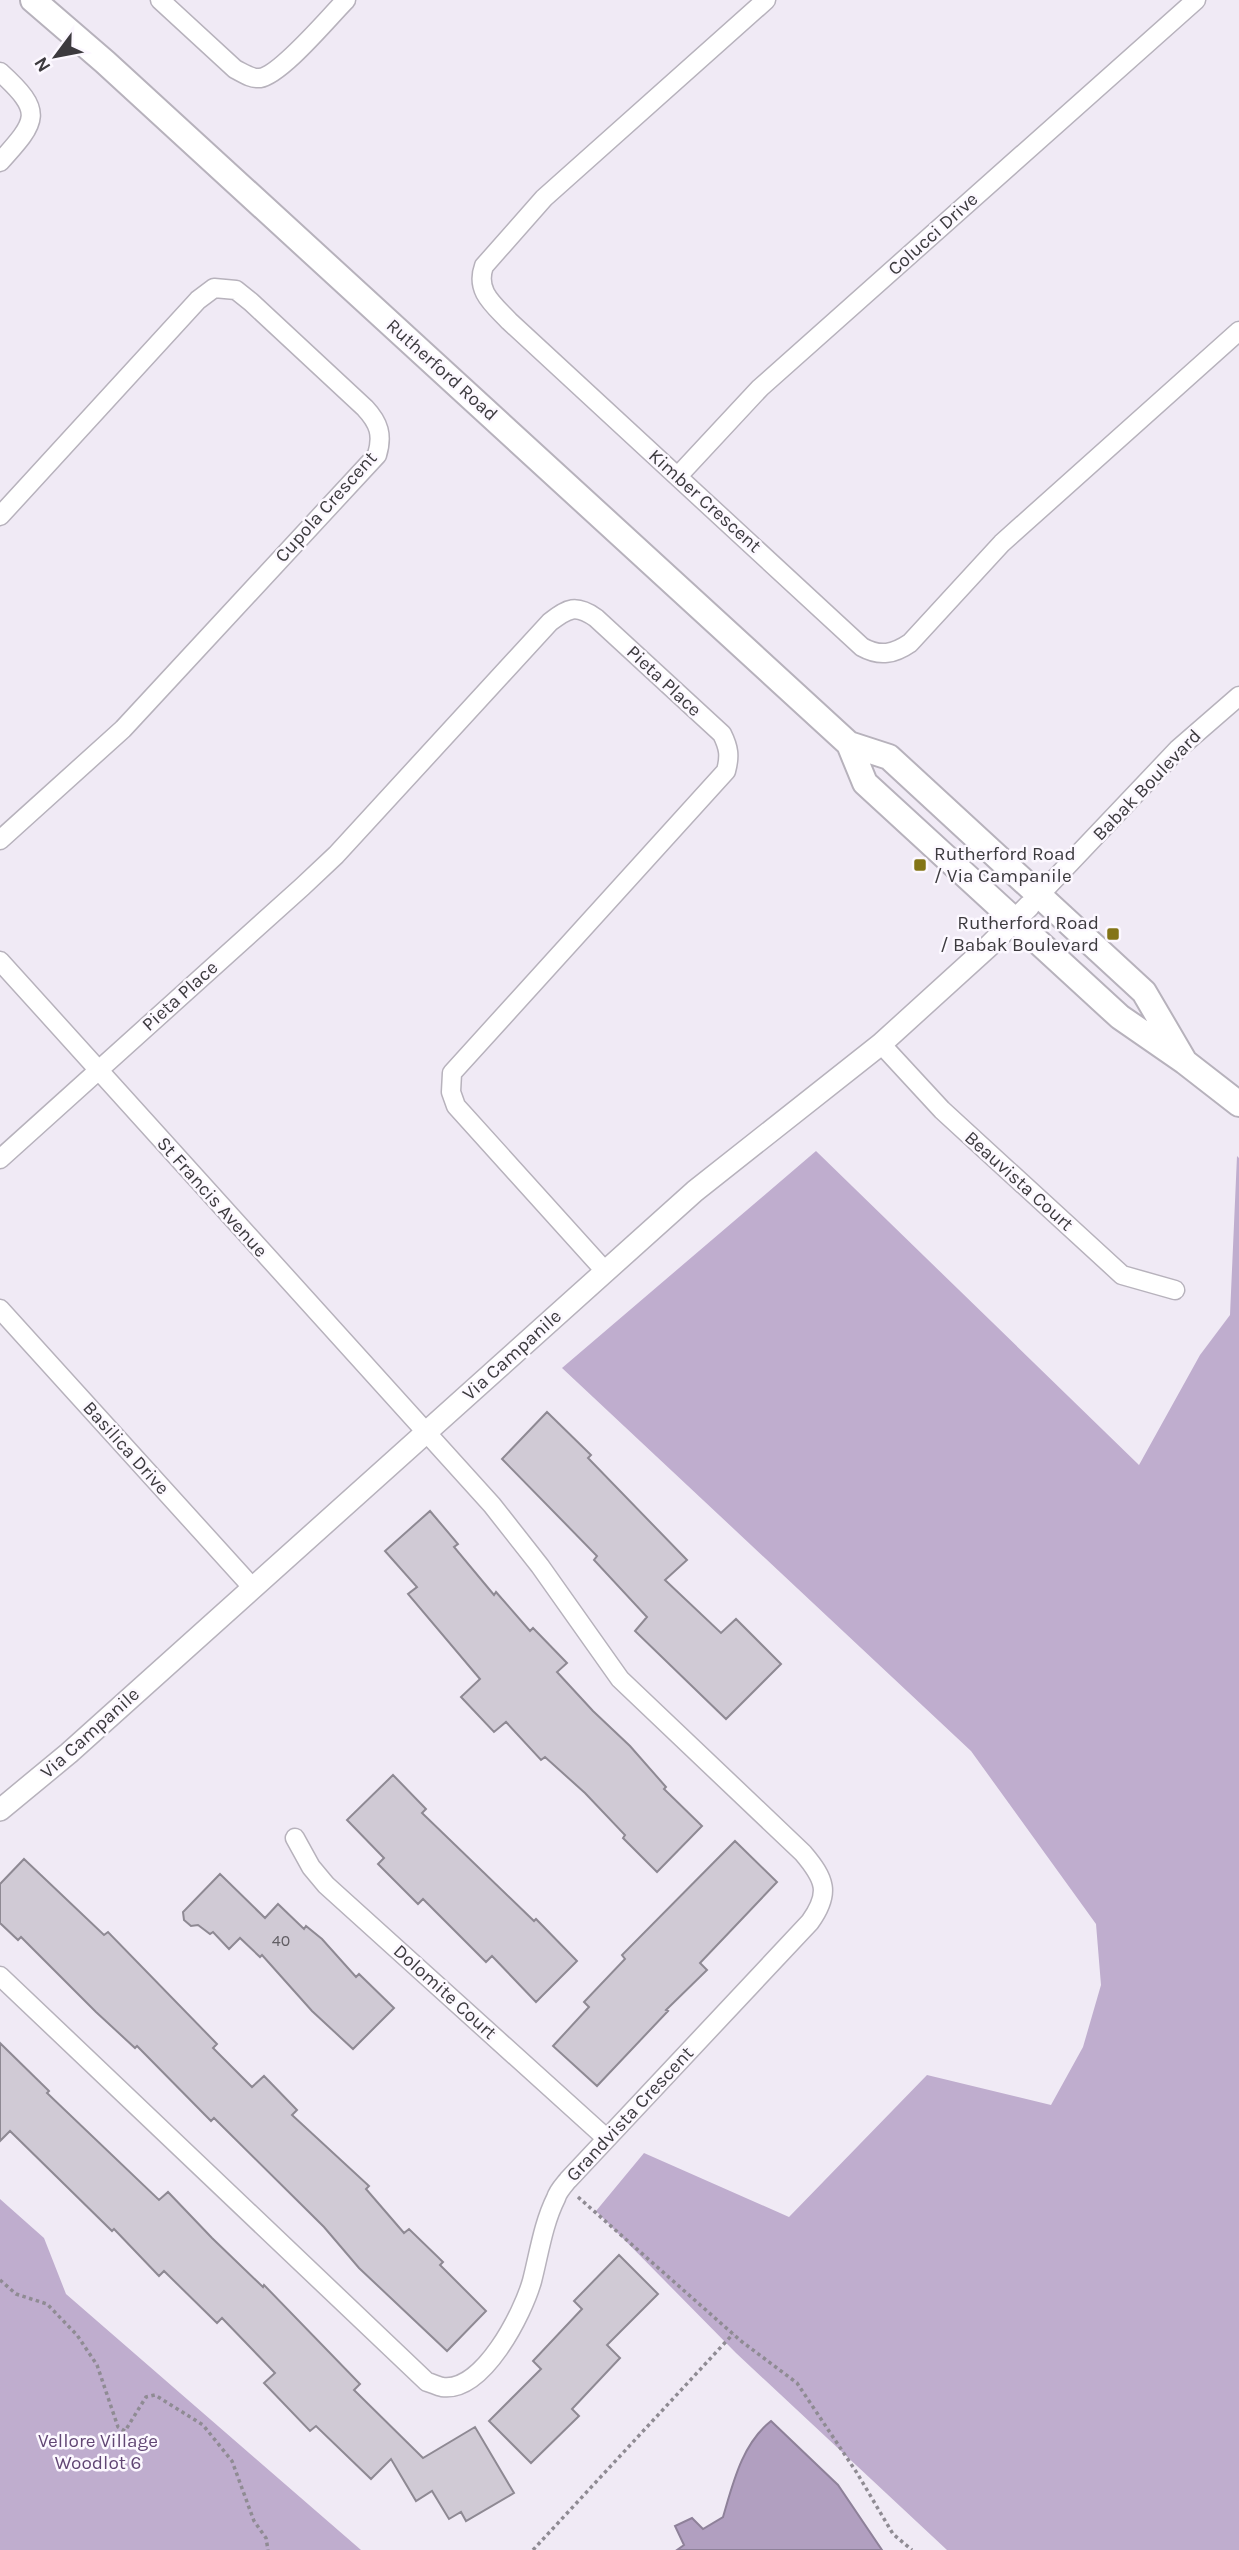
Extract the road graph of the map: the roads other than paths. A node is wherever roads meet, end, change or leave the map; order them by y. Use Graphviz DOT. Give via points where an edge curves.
graph roads {
  1 [pos="33,0"];
  2 [pos="160,0"];
  3 [pos="346,0"];
  4 [pos="766,0"];
  5 [pos="1196,0"];
  6 [pos="0,72"];
  7 [pos="0,162"];
  8 [pos="1239,331"];
  9 [pos="678,476"];
  10 [pos="0,516"];
  11 [pos="1239,696"];
  12 [pos="849,744"];
  13 [pos="0,840"];
  14 [pos="1028,907"];
  15 [pos="0,961"];
  16 [pos="881,1044"];
  17 [pos="1185,1062"];
  18 [pos="98,1070"];
  19 [pos="1239,1104"];
  20 [pos="0,1159"];
  21 [pos="605,1271"];
  22 [pos="1175,1290"];
  23 [pos="0,1309"];
  24 [pos="425,1432"];
  25 [pos="252,1587"];
  26 [pos="0,1810"];
  27 [pos="295,1838"];
  28 [pos="0,1976"];
  29 [pos="606,2138"];
  1 -- 12 [label="main road, Rutherford Road"];
  2 -- 3 [label="street" via="235,68 261,78 275,71"];
  4 -- 9 [label="street, Kimber Crescent" via="544,198 484,266 479,279 509,321"];
  5 -- 9 [label="street, Colucci Drive" via="760,388"];
  6 -- 7 [label="street" via="22,92 32,111 30,127"];
  8 -- 9 [label="street, Kimber Crescent" via="1002,543 898,651 873,653 862,647"];
  10 -- 13 [label="street, Cupola Crescent" via="214,288 236,290 251,302 376,419 380,432 377,455 179,670 123,729"];
  11 -- 14 [label="street, Babak Boulevard" via="1178,749"];
  12 -- 14 [label="main road, Rutherford Road" via="889,757"];
  12 -- 14 [label="main road, Rutherford Road" via="865,783"];
  14 -- 16 [label="street, Via Campanile"];
  14 -- 17 [label="main road, Rutherford Road" via="1120,1017"];
  14 -- 17 [label="main road, Rutherford Road" via="1144,992"];
  15 -- 18 [label="street, St Francis Avenue"];
  16 -- 21 [label="street, Via Campanile" via="729,1163"];
  16 -- 22 [label="street, Beauvista Court" via="942,1110 1122,1275"];
  17 -- 19 [label="main road, Rutherford Road"];
  18 -- 20 [label="street"];
  18 -- 21 [label="street, Pieta Place" via="336,855 550,622 574,608 585,610 722,734 728,746 726,771 462,1059 452,1073 450,1092 475,1128"];
  18 -- 24 [label="street, St Francis Avenue"];
  21 -- 24 [label="street, Via Campanile"];
  23 -- 25 [label="street, Basilica Drive"];
  24 -- 25 [label="street, Via Campanile"];
  24 -- 29 [label="street, Grandvista Crescent" via="510,1527 620,1679 803,1853 816,1868 825,1890 810,1922"];
  25 -- 26 [label="street, Via Campanile" via="69,1754"];
  27 -- 29 [label="street, Dolomite Court" via="326,1885"];
  28 -- 29 [label="street, Grandvista Crescent" via="427,2382 444,2387 474,2376 495,2354 531,2283 556,2197"];
}
